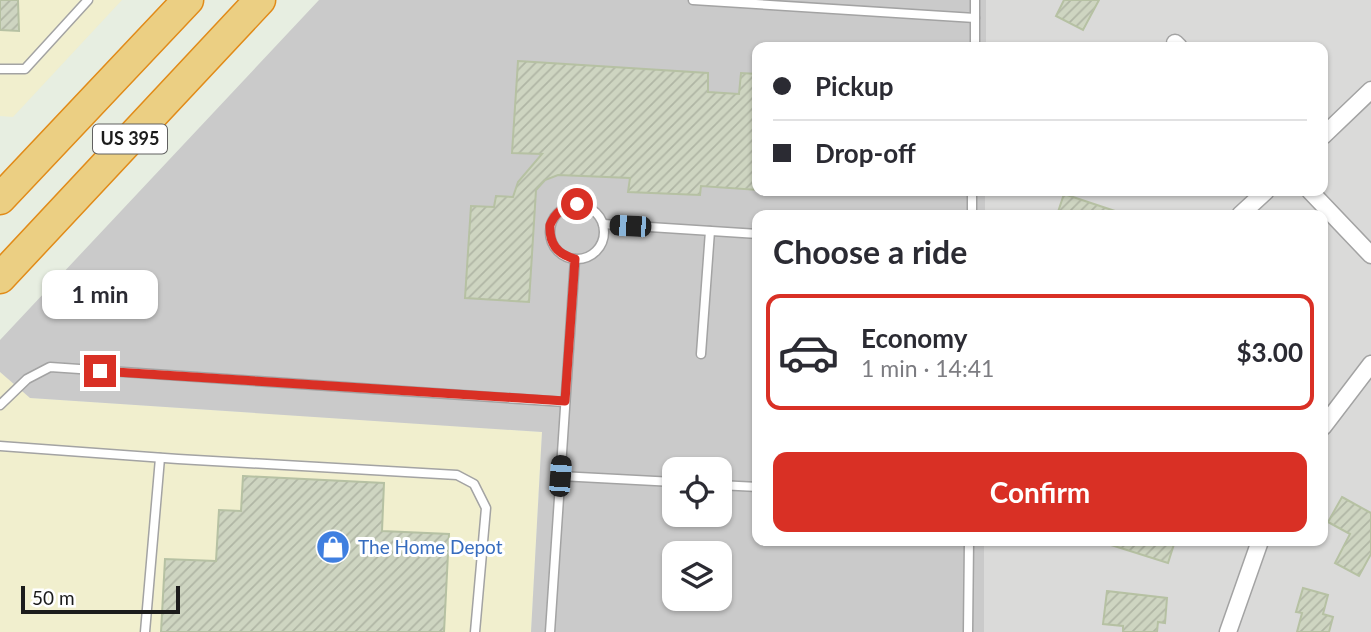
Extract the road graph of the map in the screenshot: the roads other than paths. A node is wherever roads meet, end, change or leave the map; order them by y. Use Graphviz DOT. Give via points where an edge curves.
graph roads {
  1 [pos="88,0"];
  2 [pos="188,0"];
  3 [pos="260,0"];
  4 [pos="694,0"];
  5 [pos="975,0"];
  6 [pos="975,18"];
  7 [pos="975,42"];
  8 [pos="0,69"];
  9 [pos="1371,90"];
  10 [pos="1328,131"];
  11 [pos="1261,196"];
  12 [pos="1315,196"];
  13 [pos="0,199"];
  14 [pos="1245,210"];
  15 [pos="603,224"];
  16 [pos="710,231"];
  17 [pos="752,233"];
  18 [pos="1371,255"];
  19 [pos="575,259"];
  20 [pos="0,278"];
  21 [pos="701,354"];
  22 [pos="1371,364"];
  23 [pos="565,401"];
  24 [pos="0,405"];
  25 [pos="1328,420"];
  26 [pos="0,446"];
  27 [pos="160,458"];
  28 [pos="560,476"];
  29 [pos="662,481"];
  30 [pos="732,486"];
  31 [pos="752,487"];
  32 [pos="969,546"];
  33 [pos="1258,546"];
  34 [pos="145,632"];
  35 [pos="475,632"];
  36 [pos="550,632"];
  37 [pos="968,632"];
  38 [pos="1228,632"];
  1 -- 8 [label="lane" via="25,69"];
  2 -- 13 [label="highway, US 395"];
  3 -- 20 [label="highway, US 395"];
  4 -- 6 [label="lane"];
  5 -- 6 [label="lane"];
  6 -- 7 [label="lane"];
  9 -- 10 [label="street"];
  11 -- 14 [label="street"];
  12 -- 18 [label="street"];
  15 -- 16 [label="lane"];
  15 -- 19 [label="lane" via="598,249"];
  15 -- 19 [label="lane" via="594,210 577,204 554,217 552,244"];
  16 -- 17 [label="lane"];
  16 -- 21 [label="lane"];
  19 -- 23 [label="lane"];
  22 -- 25 [label="street"];
  23 -- 24 [label="lane" via="50,368 27,379"];
  23 -- 28 [label="lane"];
  26 -- 27 [label="lane"];
  27 -- 34 [label="lane"];
  27 -- 35 [label="lane" via="457,475 474,484 485,508"];
  28 -- 29 [label="lane"];
  28 -- 36 [label="lane"];
  30 -- 31 [label="lane"];
  32 -- 37 [label="lane"];
  33 -- 38 [label="street"];
}
